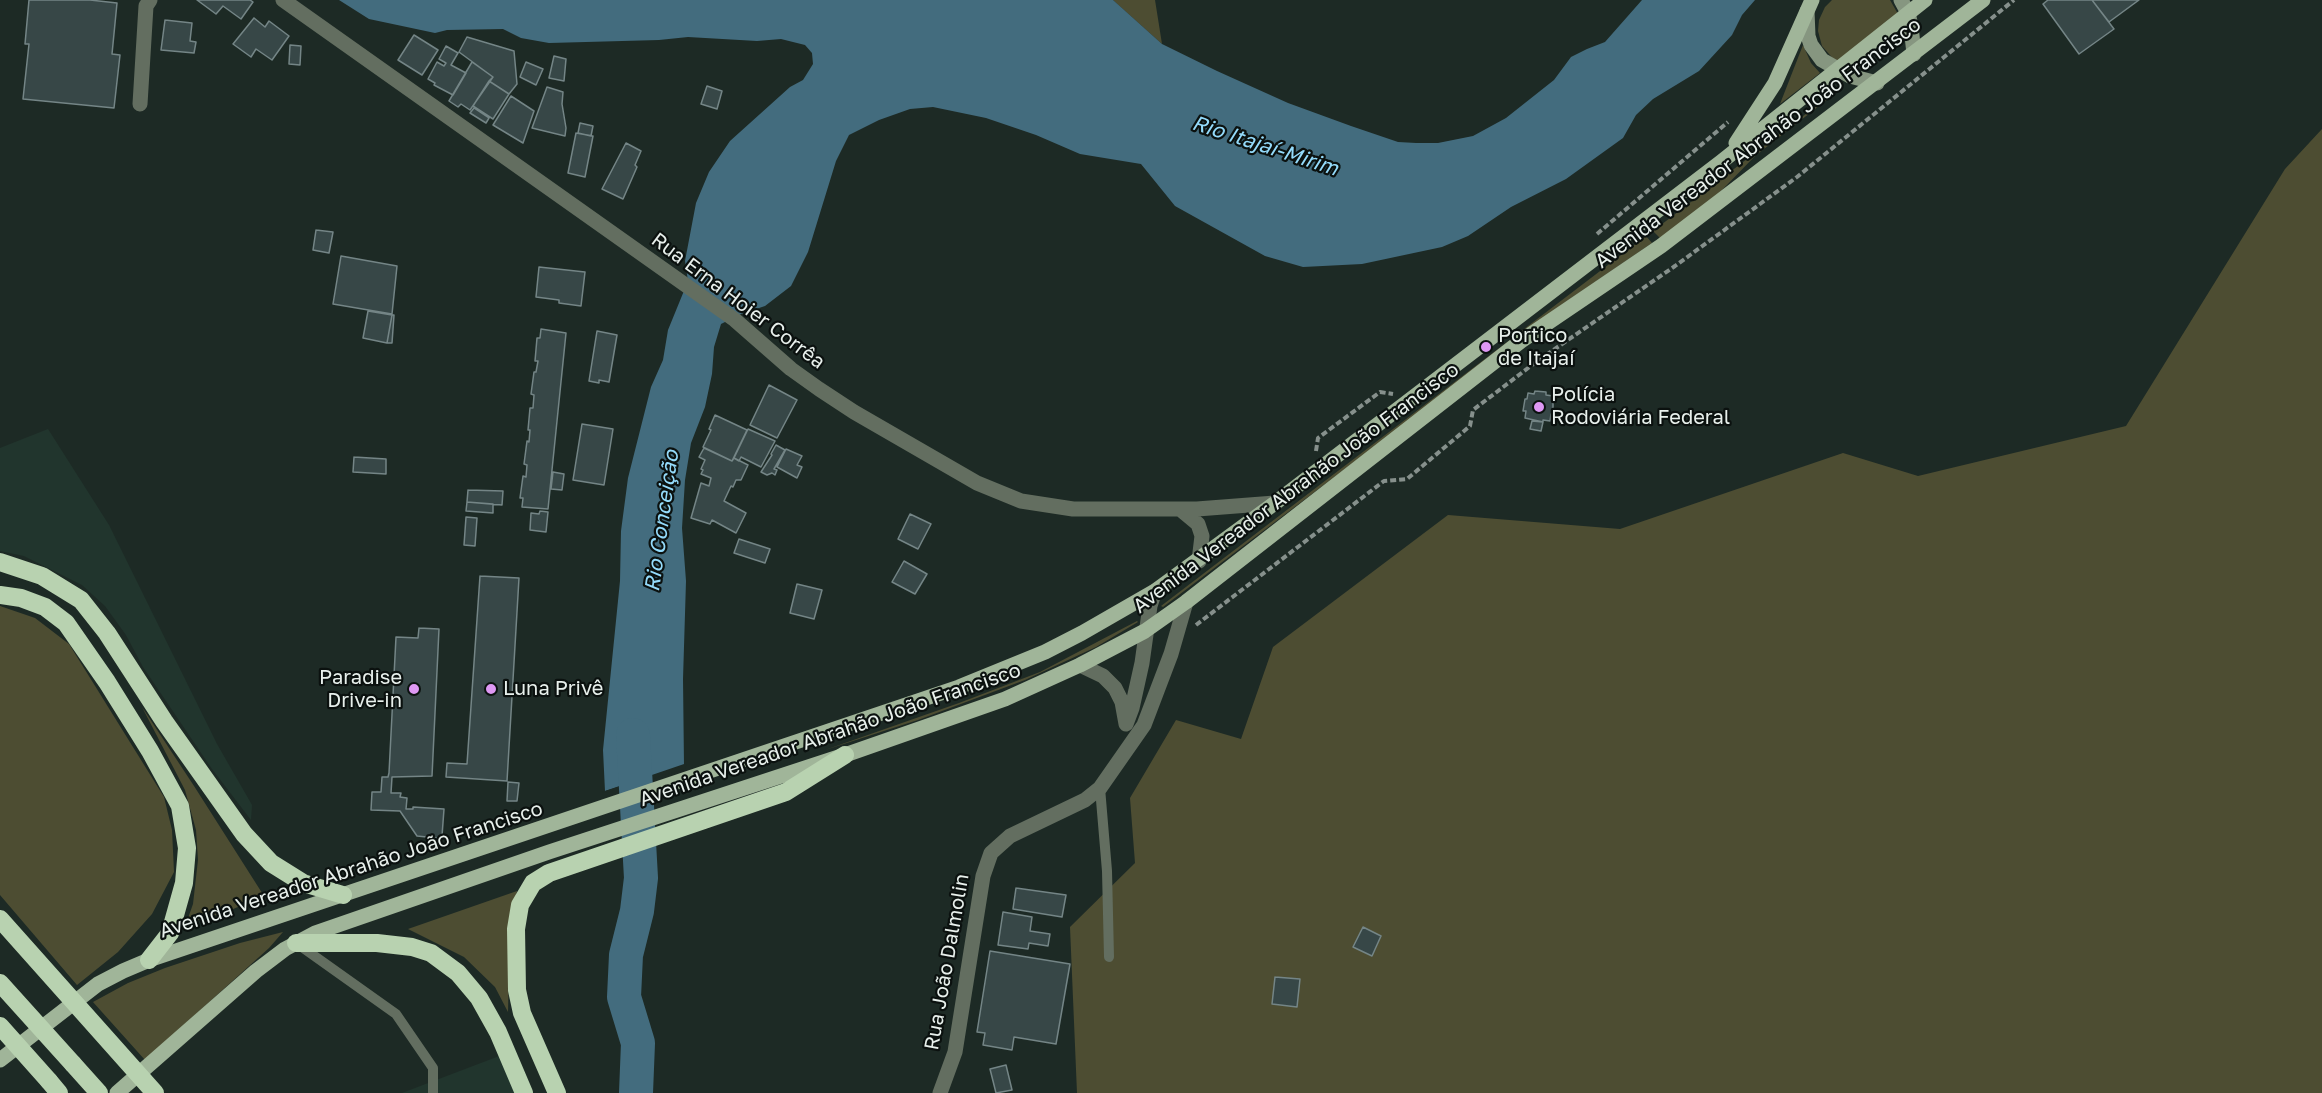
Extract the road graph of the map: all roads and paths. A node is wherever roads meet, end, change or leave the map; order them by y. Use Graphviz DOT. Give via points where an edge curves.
graph roads {
  1 [pos="150,0"];
  2 [pos="283,0"];
  3 [pos="1925,0"];
  4 [pos="1983,0"];
  5 [pos="2014,0"];
  6 [pos="1810,3"];
  7 [pos="1905,7"];
  8 [pos="1914,54"];
  9 [pos="1838,70"];
  10 [pos="1877,83"];
  11 [pos="140,104"];
  12 [pos="1732,119"];
  13 [pos="1721,162"];
  14 [pos="1594,236"];
  15 [pos="1401,387"];
  16 [pos="1316,452"];
  17 [pos="1275,503"];
  18 [pos="1180,509"];
  19 [pos="1199,561"];
  20 [pos="0,562"];
  21 [pos="1155,591"];
  22 [pos="0,595"];
  23 [pos="1186,602"];
  24 [pos="1145,631"];
  25 [pos="1176,639"];
  26 [pos="1080,665"];
  27 [pos="1126,724"];
  28 [pos="846,755"];
  29 [pos="1118,762"];
  30 [pos="1100,788"];
  31 [pos="343,896"];
  32 [pos="0,919"];
  33 [pos="296,943"];
  34 [pos="1109,957"];
  35 [pos="149,960"];
  36 [pos="0,983"];
  37 [pos="0,1026"];
  38 [pos="0,1060"];
  39 [pos="59,1093"];
  40 [pos="99,1093"];
  41 [pos="117,1093"];
  42 [pos="155,1093"];
  43 [pos="433,1093"];
  44 [pos="524,1093"];
  45 [pos="557,1093"];
  46 [pos="940,1093"];
  1 -- 11 [label="street" via="146,6"];
  2 -- 18 [label="street, Rua Erna Hoier Corrêa" via="735,320 819,389 978,483 1008,497 1073,510"];
  3 -- 7 [label="main road, Avenida Vereador Abrahão João Francisco"];
  4 -- 8 [label="main road, Avenida Vereador Abrahão João Francisco"];
  5 -- 25 [label="path" via="1797,177 1473,410 1470,426 1407,479 1384,481"];
  6 -- 9 [label="street" via="1806,27 1811,45 1822,60"];
  6 -- 13 [label="main road" via="1775,83"];
  7 -- 8 [label="street"];
  7 -- 9 [label="main road, Avenida Vereador Abrahão João Francisco"];
  8 -- 10 [label="main road, Avenida Vereador Abrahão João Francisco"];
  9 -- 10 [label="street"];
  9 -- 13 [label="main road, Avenida Vereador Abrahão João Francisco"];
  10 -- 23 [label="main road, Avenida Vereador Abrahão João Francisco" via="1661,246 1521,341"];
  12 -- 14 [label="path"];
  13 -- 17 [label="main road, Avenida Vereador Abrahão João Francisco"];
  15 -- 16 [label="path" via="1392,394 1380,392 1318,438"];
  17 -- 18 [label="street, Rua Erna Hoier Corrêa"];
  17 -- 19 [label="main road, Avenida Vereador Abrahão João Francisco"];
  18 -- 19 [label="street" via="1198,524 1202,536"];
  19 -- 21 [label="main road, Avenida Vereador Abrahão João Francisco"];
  20 -- 31 [label="highway" via="42,576 81,600 244,834 271,863 303,883"];
  21 -- 24 [label="street, Rua João Dalmolin"];
  21 -- 31 [label="main road, Avenida Vereador Abrahão João Francisco" via="1082,633 959,687"];
  22 -- 35 [label="highway" via="45,606 66,623 150,751 180,806 187,848 184,883 170,933"];
  23 -- 24 [label="main road, Avenida Vereador Abrahão João Francisco"];
  23 -- 25 [label="street, Rua João Dalmolin"];
  24 -- 26 [label="main road, Avenida Vereador Abrahão João Francisco"];
  24 -- 27 [label="street, Rua João Dalmolin" via="1142,663"];
  25 -- 29 [label="street, Rua João Dalmolin" via="1144,725"];
  26 -- 27 [label="street, Rua João Dalmolin" via="1103,676 1114,688 1122,702"];
  26 -- 28 [label="main road, Avenida Vereador Abrahão João Francisco" via="1005,699"];
  27 -- 29 [label="street, Rua João Dalmolin"];
  28 -- 33 [label="main road, Avenida Vereador Abrahão João Francisco" via="341,923"];
  28 -- 45 [label="highway" via="786,792 549,873 532,883 520,905 516,929 517,990 522,1013"];
  29 -- 30 [label="street, Rua João Dalmolin"];
  30 -- 34 [label="lane"];
  30 -- 46 [label="street, Rua João Dalmolin" via="1085,800 1010,837 992,853 983,876 955,1052"];
  31 -- 35 [label="main road, Avenida Vereador Abrahão João Francisco"];
  32 -- 42 [label="highway, bridge"];
  33 -- 41 [label="main road, Avenida Vereador Abrahão João Francisco" via="256,971"];
  33 -- 43 [label="lane" via="396,1014 433,1068"];
  33 -- 44 [label="highway" via="377,943 431,953 458,973 479,998"];
  35 -- 38 [label="main road, Avenida Vereador Abrahão João Francisco" via="98,984"];
  36 -- 40 [label="highway, bridge"];
  37 -- 39 [label="highway, bridge"];
}
